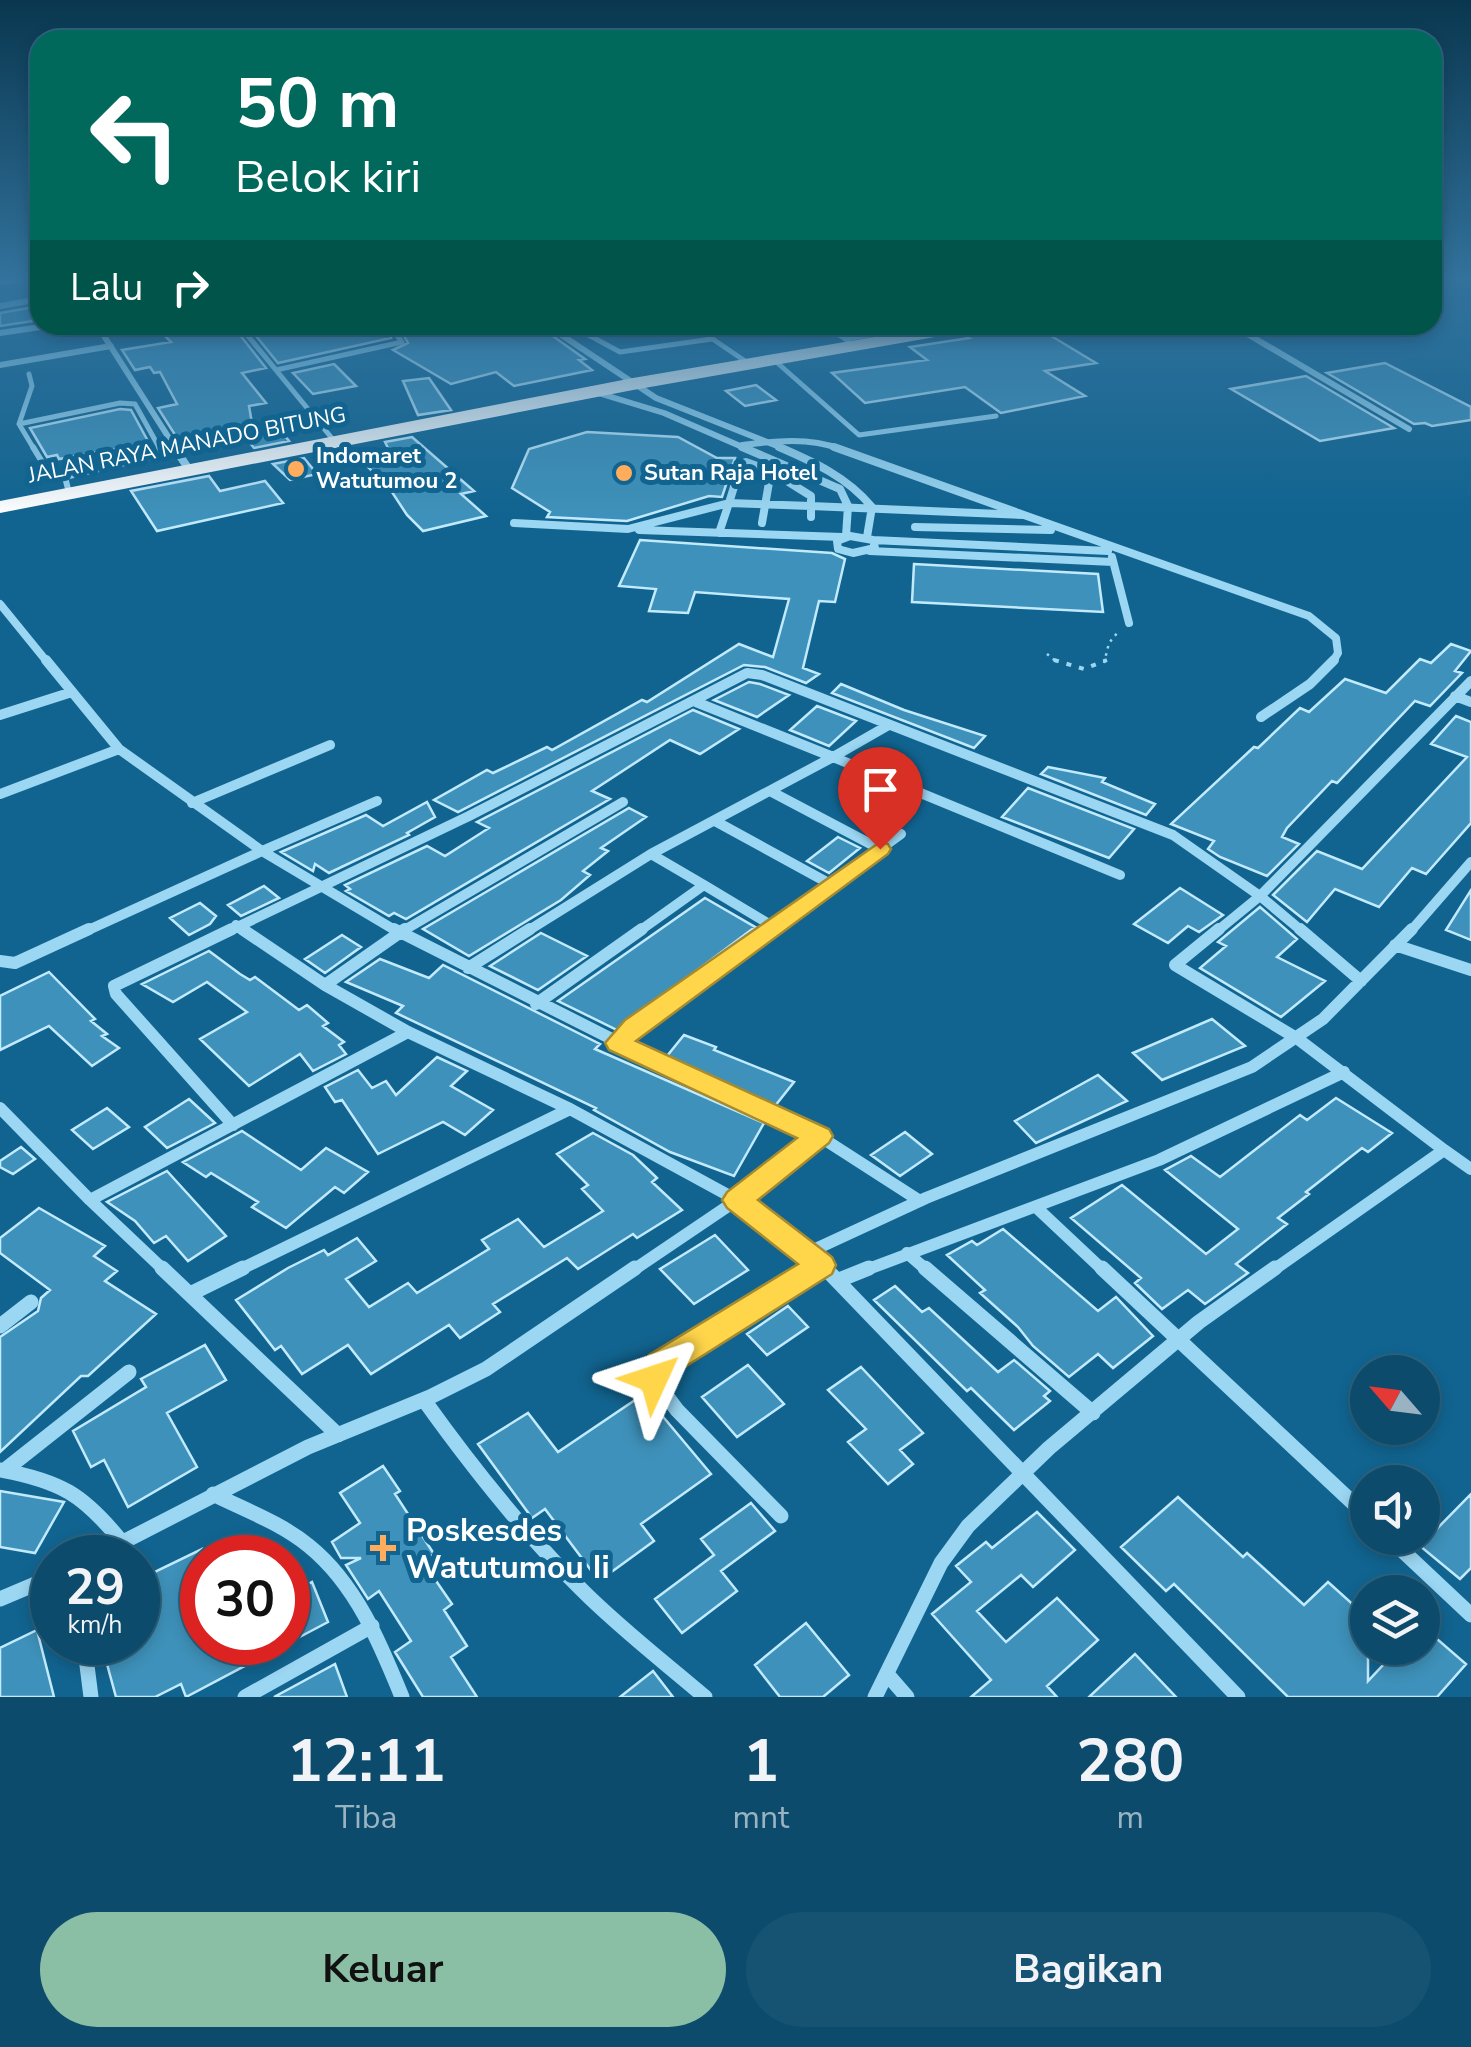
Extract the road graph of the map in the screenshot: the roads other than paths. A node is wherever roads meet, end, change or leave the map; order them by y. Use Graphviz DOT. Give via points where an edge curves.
graph roads {
  1 [pos="46,357"];
  2 [pos="118,357"];
  3 [pos="265,357"];
  4 [pos="334,357"];
  5 [pos="594,357"];
  6 [pos="738,357"];
  7 [pos="782,357"];
  8 [pos="1287,357"];
  9 [pos="774,359"];
  10 [pos="748,364"];
  11 [pos="0,365"];
  12 [pos="276,370"];
  13 [pos="29,374"];
  14 [pos="633,384"];
  15 [pos="593,392"];
  16 [pos="996,416"];
  17 [pos="18,424"];
  18 [pos="1409,429"];
  19 [pos="335,442"];
  20 [pos="766,443"];
  21 [pos="742,445"];
  22 [pos="771,470"];
  23 [pos="190,471"];
  24 [pos="67,486"];
  25 [pos="730,502"];
  26 [pos="766,504"];
  27 [pos="811,506"];
  28 [pos="848,506"];
  29 [pos="0,507"];
  30 [pos="872,507"];
  31 [pos="1024,515"];
  32 [pos="811,518"];
  33 [pos="514,522"];
  34 [pos="762,523"];
  35 [pos="916,527"];
  36 [pos="628,529"];
  37 [pos="1062,530"];
  38 [pos="719,533"];
  39 [pos="844,537"];
  40 [pos="870,539"];
  41 [pos="870,551"];
  42 [pos="1115,551"];
  43 [pos="1113,562"];
  44 [pos="0,604"];
  45 [pos="1129,622"];
  46 [pos="1471,681"];
  47 [pos="72,692"];
  48 [pos="1455,696"];
  49 [pos="696,702"];
  50 [pos="1471,702"];
  51 [pos="0,715"];
  52 [pos="1262,717"];
  53 [pos="887,726"];
  54 [pos="330,746"];
  55 [pos="119,748"];
  56 [pos="833,756"];
  57 [pos="770,791"];
  58 [pos="0,794"];
  59 [pos="377,801"];
  60 [pos="623,802"];
  61 [pos="192,803"];
  62 [pos="716,821"];
  63 [pos="901,834"];
  64 [pos="880,849"];
  65 [pos="262,851"];
  66 [pos="652,854"];
  67 [pos="1471,862"];
  68 [pos="1120,874"];
  69 [pos="704,884"];
  70 [pos="832,885"];
  71 [pos="321,886"];
  72 [pos="1260,896"];
  73 [pos="236,925"];
  74 [pos="774,926"];
  75 [pos="399,933"];
  76 [pos="1395,944"];
  77 [pos="0,960"];
  78 [pos="468,968"];
  79 [pos="1471,970"];
  80 [pos="1362,981"];
  81 [pos="325,985"];
  82 [pos="536,1004"];
  83 [pos="408,1032"];
  84 [pos="1298,1039"];
  85 [pos="618,1043"];
  86 [pos="1344,1072"];
  87 [pos="0,1108"];
  88 [pos="570,1108"];
  89 [pos="233,1125"];
  90 [pos="819,1136"];
  91 [pos="1444,1150"];
  92 [pos="1471,1169"];
  93 [pos="90,1200"];
  94 [pos="737,1200"];
  95 [pos="920,1200"];
  96 [pos="1038,1209"];
  97 [pos="806,1253"];
  98 [pos="907,1254"];
  99 [pos="821,1265"];
  100 [pos="839,1280"];
  101 [pos="190,1294"];
  102 [pos="31,1302"];
  103 [pos="0,1326"];
  104 [pos="1180,1338"];
  105 [pos="129,1372"];
  106 [pos="424,1400"];
  107 [pos="1093,1413"];
  108 [pos="338,1435"];
  109 [pos="2,1470"];
  110 [pos="1022,1474"];
  111 [pos="212,1494"];
  112 [pos="1350,1500"];
  113 [pos="781,1516"];
  114 [pos="117,1535"];
  115 [pos="133,1535"];
  116 [pos="1408,1555"];
  117 [pos="30,1586"];
  118 [pos="0,1599"];
  119 [pos="1471,1615"];
  120 [pos="372,1626"];
  121 [pos="87,1665"];
  122 [pos="887,1674"];
  123 [pos="91,1697"];
  124 [pos="245,1697"];
  125 [pos="402,1697"];
  126 [pos="704,1697"];
  127 [pos="875,1697"];
  128 [pos="907,1697"];
  129 [pos="1238,1697"];
  1 -- 11 [label="street"];
  2 -- 23 [label="street"];
  3 -- 12 [label="lane"];
  4 -- 12 [label="lane"];
  5 -- 14 [label="street"];
  6 -- 10 [label="lane"];
  7 -- 9 [label="highway, JALAN RAYA MANADO BITUNG"];
  8 -- 18 [label="street"];
  9 -- 10 [label="highway, JALAN RAYA MANADO BITUNG"];
  9 -- 16 [label="lane" via="859,435"];
  10 -- 14 [label="highway, JALAN RAYA MANADO BITUNG"];
  12 -- 19 [label="lane"];
  13 -- 17 [label="lane" via="32,386"];
  14 -- 15 [label="highway, JALAN RAYA MANADO BITUNG"];
  14 -- 20 [label="street"];
  15 -- 19 [label="highway, JALAN RAYA MANADO BITUNG"];
  15 -- 21 [label="street"];
  17 -- 24 [label="lane" via="50,475"];
  17 -- 24 [label="lane" via="135,404 164,452"];
  19 -- 23 [label="highway, JALAN RAYA MANADO BITUNG"];
  20 -- 21 [label="street"];
  20 -- 30 [label="street" via="859,488"];
  20 -- 31 [label="street" via="822,442"];
  21 -- 28 [label="street" via="840,489"];
  22 -- 25 [label="street" via="742,463"];
  22 -- 26 [label="street"];
  22 -- 27 [label="street" via="809,492"];
  23 -- 24 [label="highway, JALAN RAYA MANADO BITUNG"];
  24 -- 29 [label="highway, JALAN RAYA MANADO BITUNG"];
  25 -- 26 [label="street"];
  25 -- 36 [label="street"];
  25 -- 38 [label="street"];
  26 -- 27 [label="street"];
  26 -- 34 [label="street"];
  27 -- 28 [label="street"];
  27 -- 32 [label="street"];
  28 -- 30 [label="street"];
  28 -- 39 [label="street"];
  30 -- 31 [label="street"];
  30 -- 40 [label="street"];
  31 -- 37 [label="street"];
  33 -- 36 [label="street"];
  35 -- 37 [label="street"];
  36 -- 38 [label="street"];
  37 -- 42 [label="street"];
  38 -- 39 [label="street"];
  39 -- 40 [label="street"];
  39 -- 41 [label="street" via="836,545 845,552"];
  40 -- 41 [label="street"];
  40 -- 42 [label="street"];
  41 -- 43 [label="street"];
  42 -- 43 [label="street"];
  42 -- 52 [label="street" via="1309,616 1336,637 1340,647 1333,666"];
  43 -- 45 [label="street"];
  44 -- 47 [label="street"];
  46 -- 48 [label="street"];
  47 -- 51 [label="street"];
  47 -- 55 [label="street"];
  48 -- 50 [label="street"];
  48 -- 72 [label="street"];
  49 -- 53 [label="street" via="756,673"];
  49 -- 56 [label="street"];
  49 -- 71 [label="street"];
  53 -- 56 [label="street"];
  53 -- 72 [label="street" via="1173,835"];
  54 -- 61 [label="street"];
  55 -- 58 [label="street"];
  55 -- 61 [label="street"];
  56 -- 57 [label="street"];
  56 -- 68 [label="street"];
  57 -- 62 [label="street"];
  57 -- 64 [label="street"];
  59 -- 65 [label="street"];
  60 -- 75 [label="street"];
  61 -- 65 [label="street"];
  62 -- 66 [label="street"];
  62 -- 70 [label="street"];
  63 -- 64 [label="street"];
  64 -- 70 [label="street"];
  65 -- 71 [label="street"];
  65 -- 77 [label="street" via="15,963"];
  66 -- 69 [label="street"];
  66 -- 78 [label="street"];
  67 -- 76 [label="street"];
  69 -- 74 [label="street"];
  69 -- 82 [label="street"];
  70 -- 74 [label="street"];
  71 -- 73 [label="street"];
  71 -- 75 [label="street"];
  72 -- 80 [label="street"];
  72 -- 84 [label="street" via="1175,965"];
  73 -- 81 [label="street"];
  73 -- 89 [label="street" via="113,988"];
  74 -- 85 [label="street"];
  75 -- 78 [label="street"];
  75 -- 81 [label="street"];
  76 -- 79 [label="street"];
  76 -- 80 [label="street"];
  78 -- 82 [label="street"];
  80 -- 84 [label="street"];
  81 -- 83 [label="street"];
  82 -- 85 [label="street"];
  83 -- 88 [label="street"];
  83 -- 89 [label="street"];
  84 -- 86 [label="street"];
  84 -- 95 [label="street" via="1227,1079"];
  85 -- 90 [label="street"];
  86 -- 91 [label="street"];
  86 -- 96 [label="street"];
  87 -- 93 [label="street"];
  88 -- 94 [label="street"];
  88 -- 101 [label="street"];
  89 -- 93 [label="street"];
  90 -- 94 [label="street"];
  90 -- 95 [label="street"];
  91 -- 92 [label="street"];
  91 -- 104 [label="street"];
  93 -- 101 [label="street"];
  94 -- 97 [label="street"];
  94 -- 106 [label="street" via="486,1368"];
  95 -- 97 [label="street"];
  96 -- 98 [label="street"];
  96 -- 104 [label="street"];
  97 -- 99 [label="street"];
  98 -- 100 [label="street"];
  98 -- 107 [label="street"];
  99 -- 100 [label="street"];
  99 -- 113 [label="street" via="660,1365 654,1379"];
  100 -- 110 [label="street"];
  101 -- 108 [label="street"];
  102 -- 103 [label="street"];
  104 -- 107 [label="street"];
  104 -- 112 [label="street"];
  105 -- 109 [label="street"];
  106 -- 108 [label="street"];
  106 -- 126 [label="street" via="572,1578"];
  107 -- 110 [label="street"];
  108 -- 111 [label="street"];
  109 -- 114 [label="street" via="83,1495"];
  110 -- 122 [label="street" via="941,1563"];
  110 -- 129 [label="street"];
  111 -- 115 [label="street"];
  111 -- 120 [label="street" via="311,1548"];
  116 -- 119 [label="street"];
  117 -- 118 [label="street"];
  120 -- 124 [label="street"];
  120 -- 125 [label="street"];
  121 -- 123 [label="street"];
  122 -- 127 [label="street"];
  122 -- 128 [label="street"];
}
